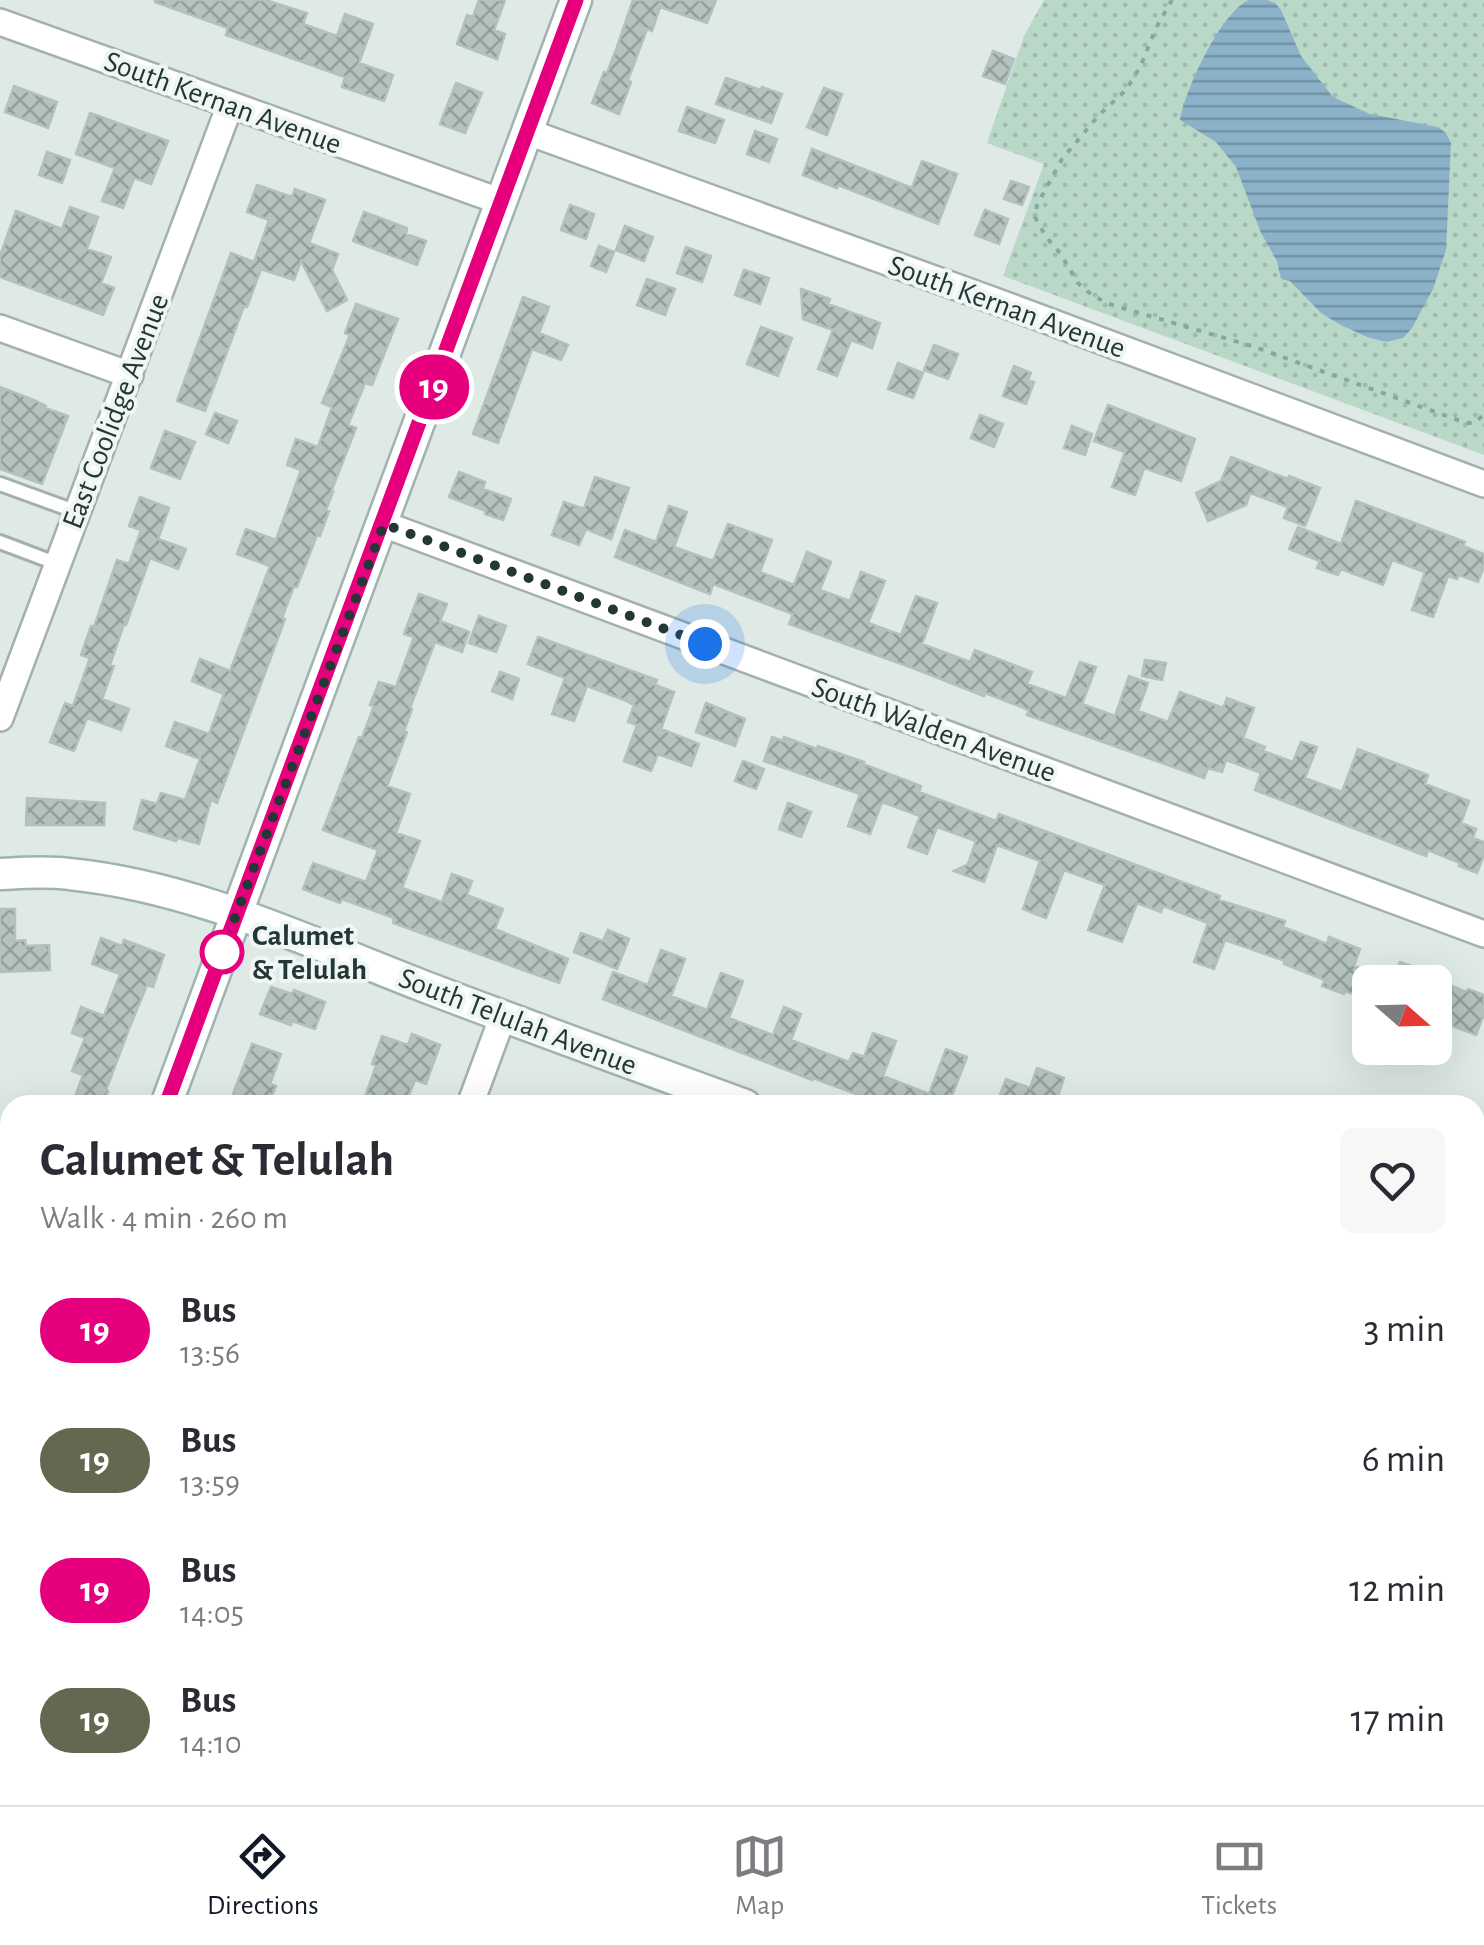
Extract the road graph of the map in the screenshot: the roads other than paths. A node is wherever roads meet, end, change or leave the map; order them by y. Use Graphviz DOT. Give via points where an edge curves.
graph roads {
  1 [pos="576,0"];
  2 [pos="0,22"];
  3 [pos="230,105"];
  4 [pos="528,132"];
  5 [pos="502,202"];
  6 [pos="0,328"];
  7 [pos="130,374"];
  8 [pos="0,484"];
  9 [pos="1484,484"];
  10 [pos="77,512"];
  11 [pos="384,524"];
  12 [pos="0,542"];
  13 [pos="58,564"];
  14 [pos="2,707"];
  15 [pos="0,874"];
  16 [pos="235,914"];
  17 [pos="1484,934"];
  18 [pos="503,1016"];
  19 [pos="170,1095"];
  20 [pos="474,1095"];
  21 [pos="718,1095"];
  1 -- 4 [label="main road"];
  2 -- 3 [label="street, South Kernan Avenue"];
  3 -- 5 [label="street, South Kernan Avenue"];
  3 -- 7 [label="street, East Coolidge Avenue"];
  4 -- 5 [label="main road"];
  4 -- 9 [label="street, South Kernan Avenue"];
  5 -- 11 [label="main road"];
  6 -- 7 [label="street"];
  7 -- 10 [label="street, East Coolidge Avenue"];
  8 -- 10 [label="lane"];
  10 -- 13 [label="street, East Coolidge Avenue"];
  11 -- 16 [label="main road"];
  11 -- 17 [label="street, South Walden Avenue"];
  12 -- 13 [label="lane"];
  13 -- 14 [label="street, East Coolidge Avenue"];
  15 -- 16 [label="main road, South Telulah Avenue" via="125,882"];
  16 -- 18 [label="main road, South Telulah Avenue"];
  16 -- 19 [label="main road"];
  18 -- 20 [label="street"];
  18 -- 21 [label="main road, South Telulah Avenue"];
}
